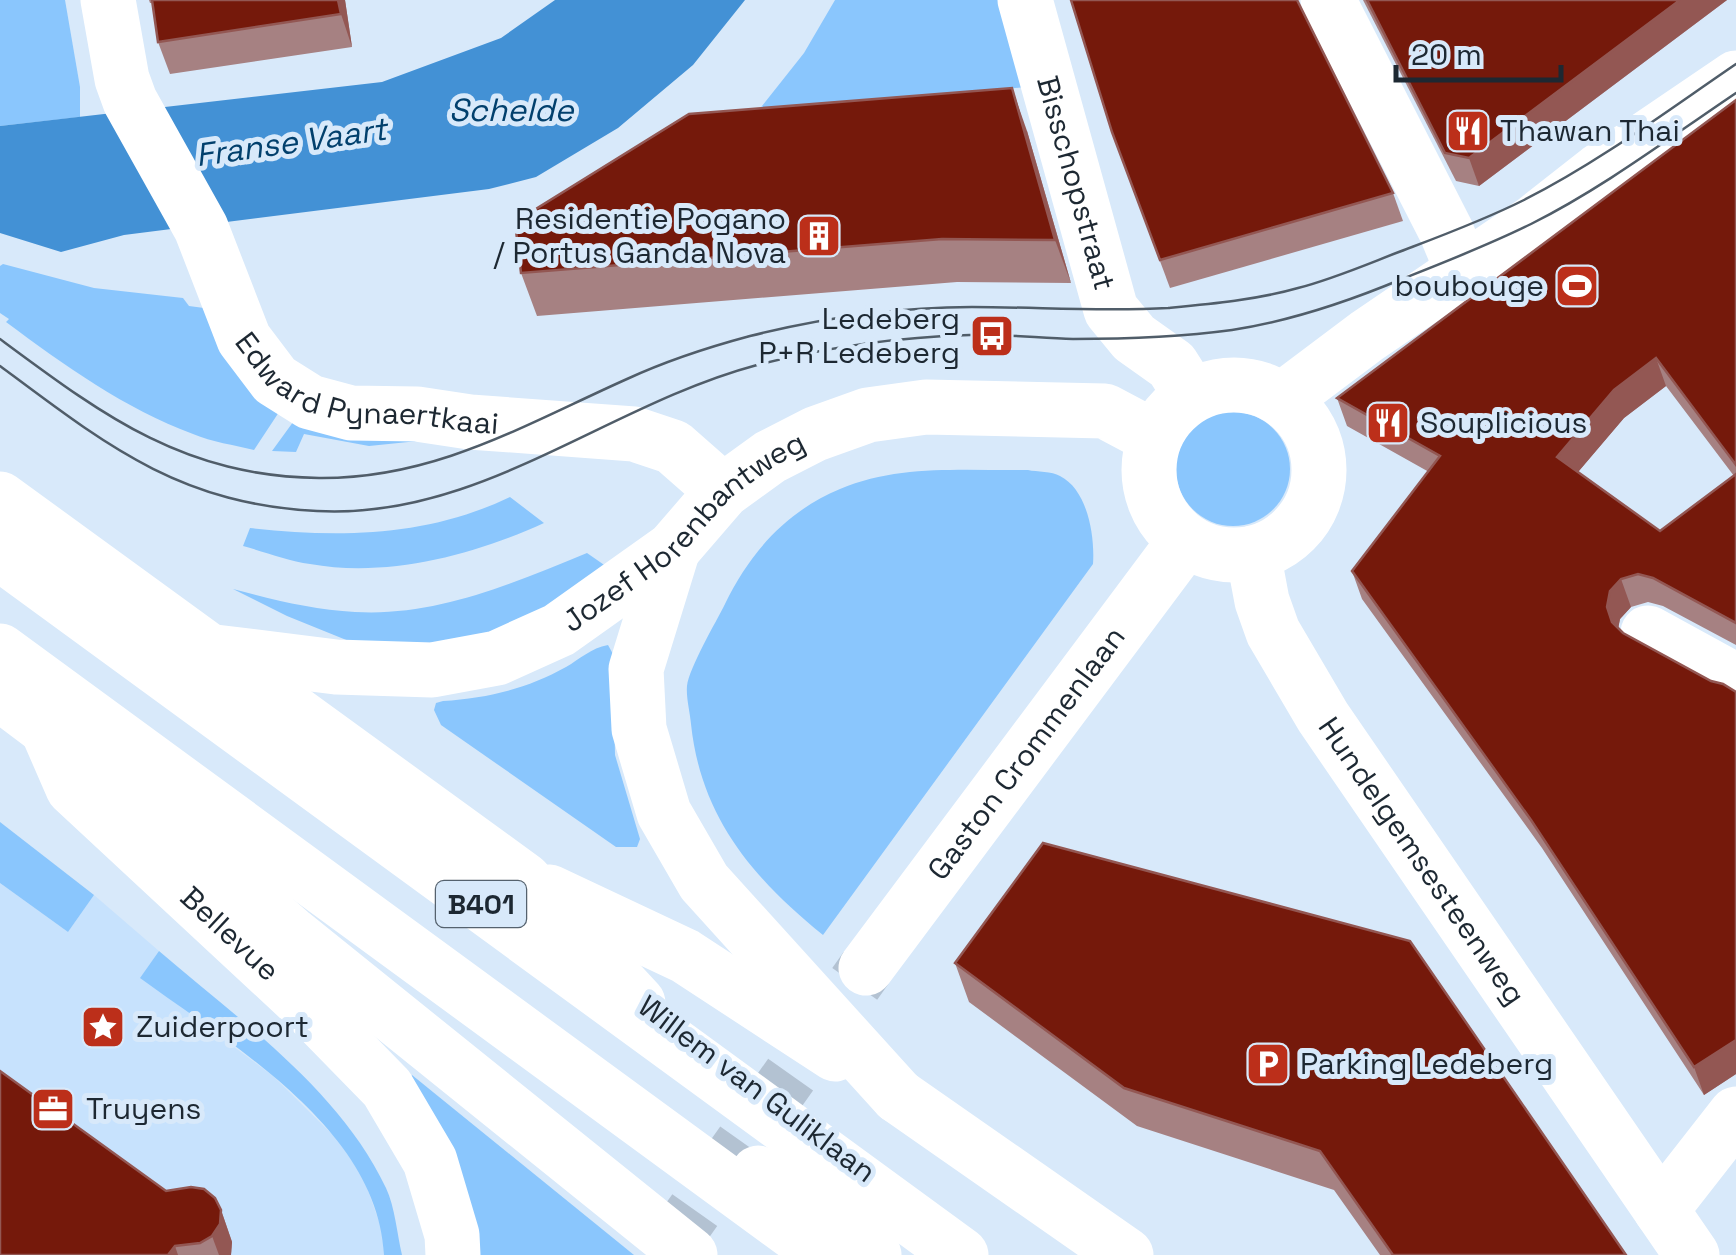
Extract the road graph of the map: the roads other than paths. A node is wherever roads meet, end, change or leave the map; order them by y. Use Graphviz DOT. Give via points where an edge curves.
graph roads {
  1 [pos="1025,0"];
  2 [pos="1328,0"];
  3 [pos="118,51"];
  4 [pos="1736,78"];
  5 [pos="1454,276"];
  6 [pos="1191,395"];
  7 [pos="1283,399"];
  8 [pos="1154,437"];
  9 [pos="722,491"];
  10 [pos="0,499"];
  11 [pos="1185,541"];
  12 [pos="673,549"];
  13 [pos="0,553"];
  14 [pos="1253,553"];
  15 [pos="1648,634"];
  16 [pos="0,651"];
  17 [pos="213,652"];
  18 [pos="1736,680"];
  19 [pos="0,694"];
  20 [pos="46,726"];
  21 [pos="122,784"];
  22 [pos="524,880"];
  23 [pos="866,968"];
  24 [pos="898,1096"];
  25 [pos="1736,1114"];
  26 [pos="1661,1210"];
  27 [pos="453,1255"];
  28 [pos="690,1255"];
  29 [pos="825,1255"];
  30 [pos="874,1255"];
  31 [pos="961,1255"];
  32 [pos="984,1255"];
  33 [pos="1126,1255"];
  34 [pos="1692,1255"];
  1 -- 6 [label="main road, Bisschopstraat" via="1112,310 1134,338 1172,365"];
  2 -- 5 [label="main road" via="1447,234 1457,258"];
  3 -- 9 [label="main road, Edward Pynaertkaai" via="201,228 244,339 275,380 310,402 351,413 634,434 673,447"];
  4 -- 5 [label="main road"];
  5 -- 7 [label="main road"];
  6 -- 7 [label="main road" via="1244,384"];
  6 -- 8 [label="main road"];
  7 -- 14 [label="main road" via="1315,441 1319,482 1290,535"];
  8 -- 9 [label="main road, Jozef Horenbantweg" via="1105,411 926,407 868,415 815,434"];
  8 -- 11 [label="main road" via="1151,494"];
  9 -- 12 [label="main road, Jozef Horenbantweg"];
  10 -- 17 [label="main road"];
  11 -- 14 [label="main road" via="1218,553"];
  11 -- 23 [label="main road, Gaston Crommenlaan"];
  12 -- 17 [label="main road, Jozef Horenbantweg" via="559,630 497,658 432,670"];
  12 -- 24 [label="main road" via="636,669 639,729 664,813 704,882"];
  13 -- 31 [label="main road, B401"];
  14 -- 26 [label="main road, Hundelgemsesteenweg" via="1273,632 1323,717"];
  15 -- 18 [label="main road"];
  16 -- 29 [label="main road, B401"];
  17 -- 22 [label="main road, Willem van Guliklaan"];
  19 -- 20 [label="main road"];
  20 -- 21 [label="main road"];
  20 -- 27 [label="main road, Bellevue" via="73,788 387,1088 430,1161"];
  21 -- 28 [label="main road" via="290,932"];
  21 -- 30 [label="main road" via="205,786"];
  22 -- 24 [label="main road" via="684,956"];
  22 -- 32 [label="main road, Willem van Guliklaan" via="651,1018"];
  24 -- 33 [label="main road"];
  25 -- 26 [label="main road"];
  26 -- 34 [label="main road, Hundelgemsesteenweg"];
}
